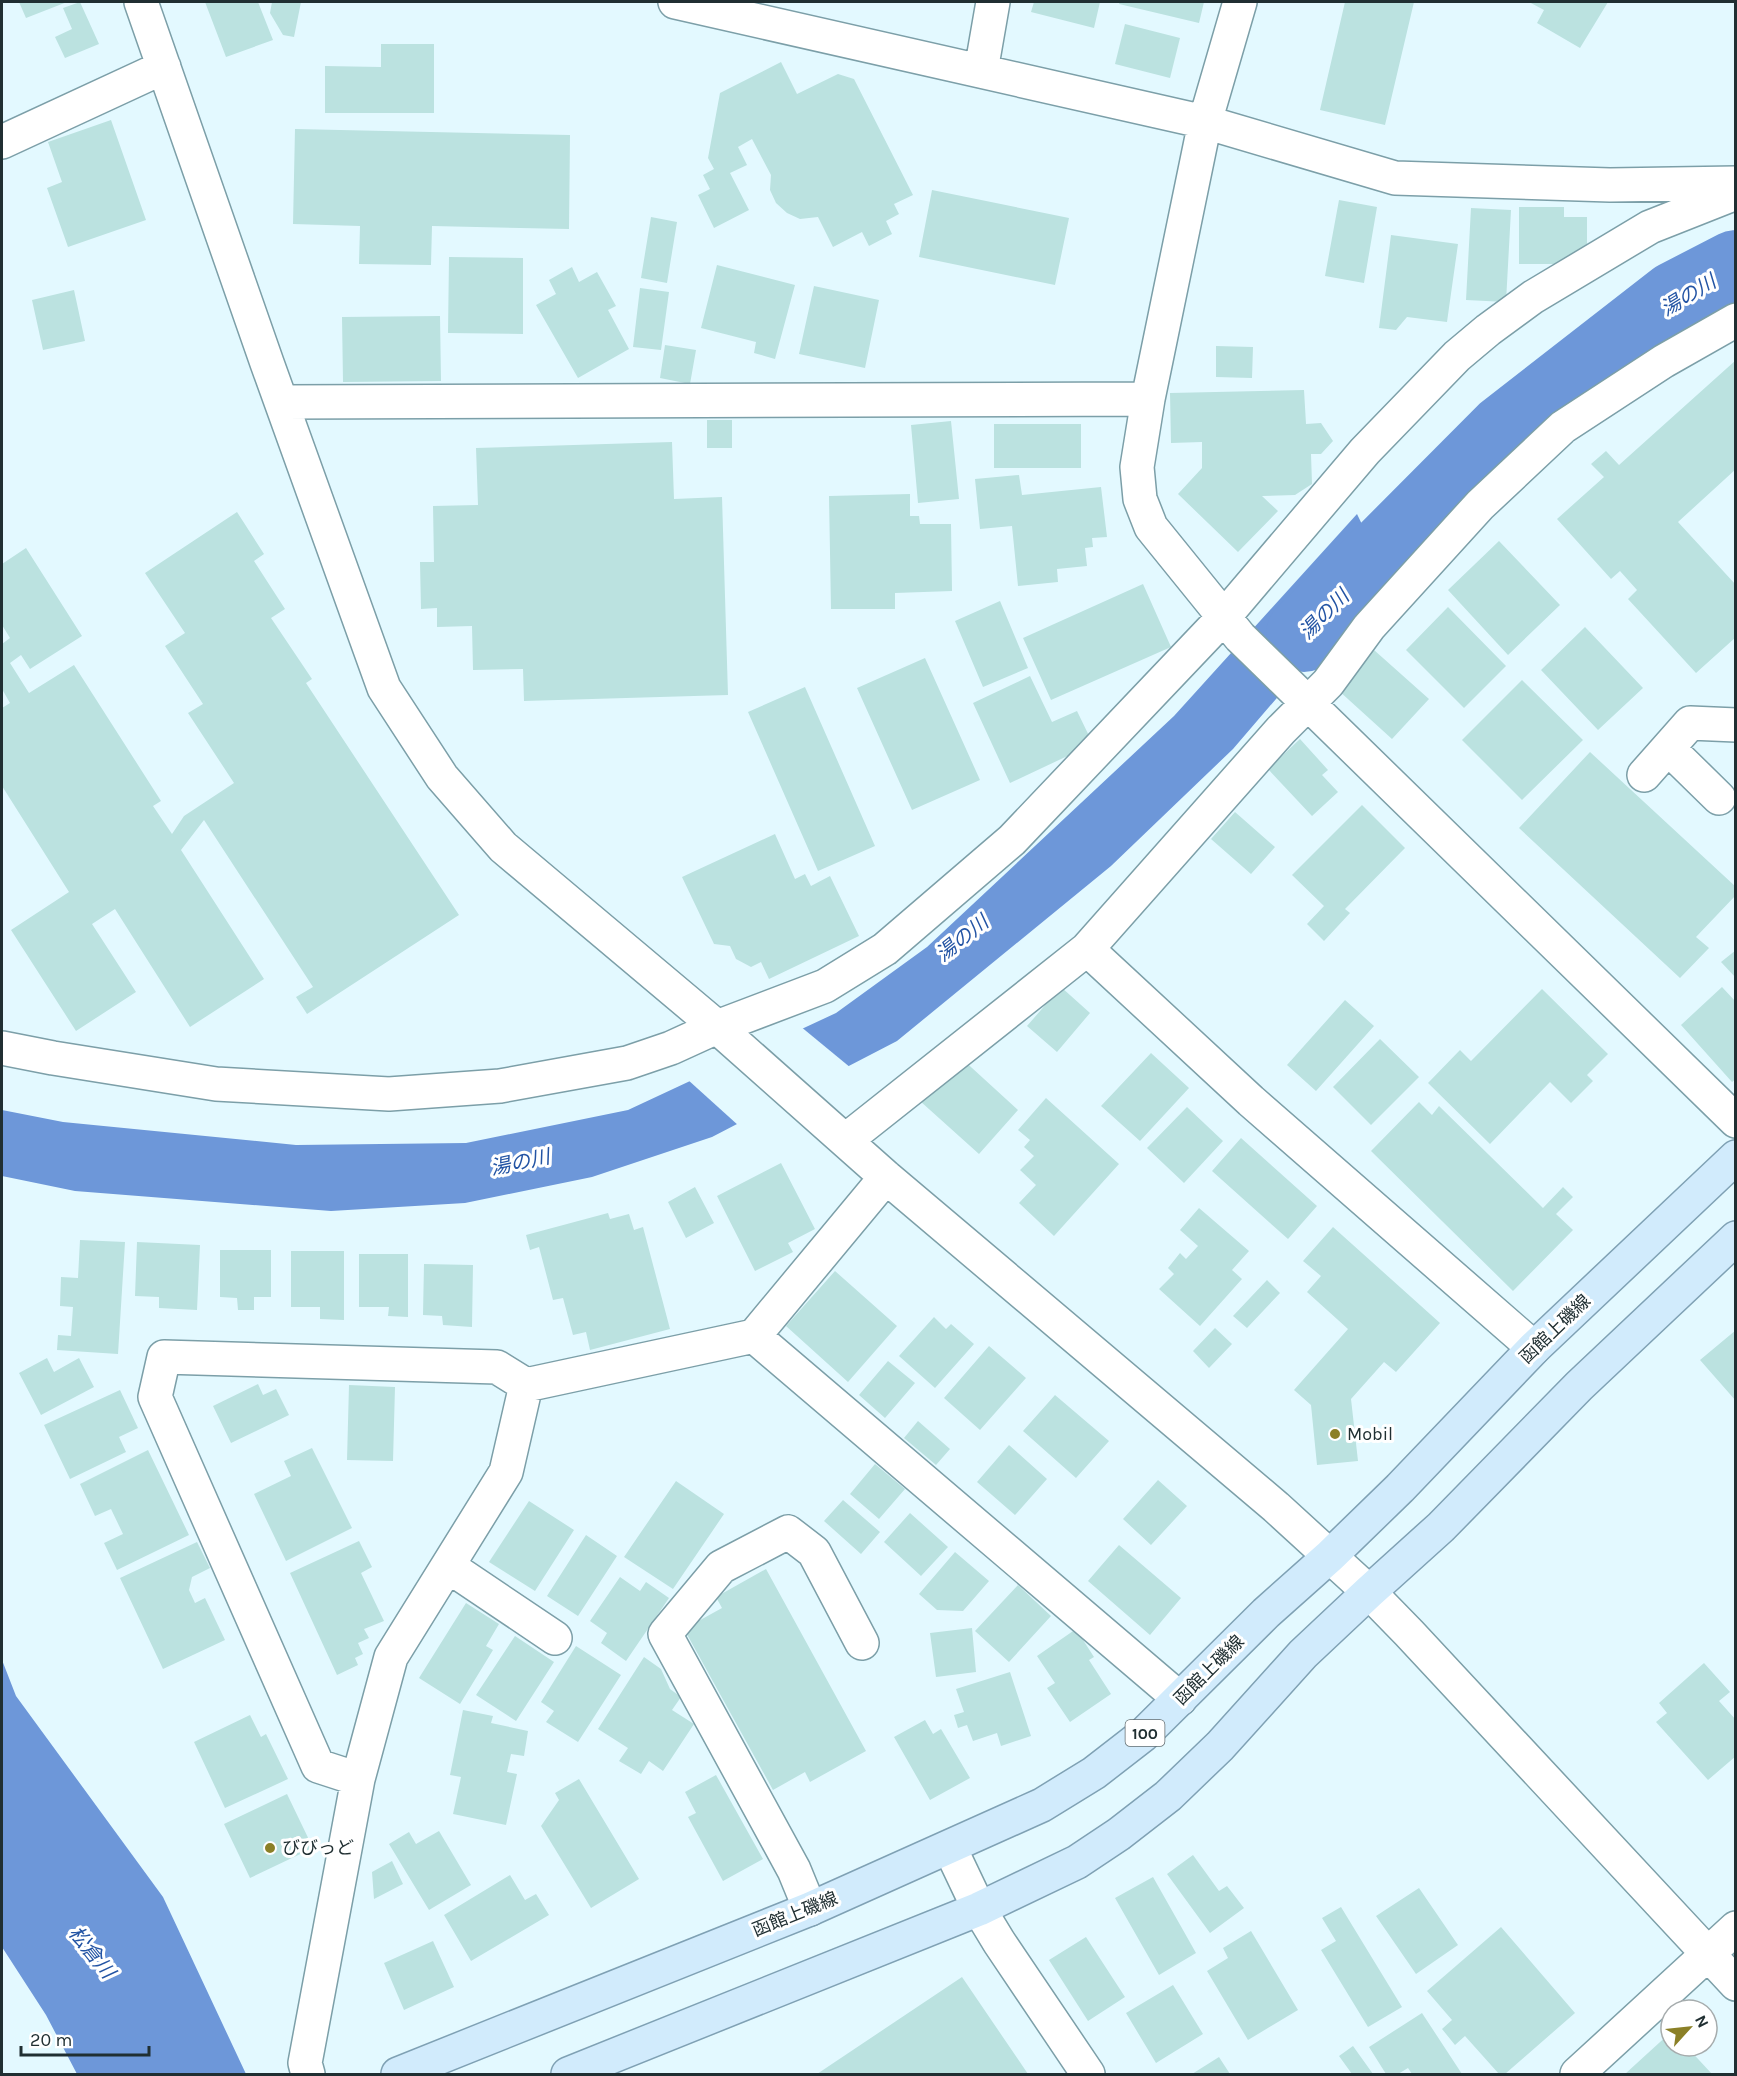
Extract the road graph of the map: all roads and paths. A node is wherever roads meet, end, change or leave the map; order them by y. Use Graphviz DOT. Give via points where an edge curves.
graph roads {
  1 [pos="141,2"];
  2 [pos="675,2"];
  3 [pos="993,2"];
  4 [pos="1240,2"];
  5 [pos="164,68"];
  6 [pos="981,71"];
  7 [pos="1205,122"];
  8 [pos="2,142"];
  9 [pos="1736,183"];
  10 [pos="1736,193"];
  11 [pos="1736,320"];
  12 [pos="1148,399"];
  13 [pos="282,402"];
  14 [pos="1232,627"];
  15 [pos="1304,699"];
  16 [pos="1736,725"];
  17 [pos="1668,748"];
  18 [pos="1644,775"];
  19 [pos="1719,798"];
  20 [pos="1087,949"];
  21 [pos="727,1037"];
  22 [pos="2,1048"];
  23 [pos="1736,1121"];
  24 [pos="846,1140"];
  25 [pos="1736,1157"];
  26 [pos="886,1177"];
  27 [pos="1736,1238"];
  28 [pos="754,1336"];
  29 [pos="1534,1348"];
  30 [pos="526,1385"];
  31 [pos="1330,1556"];
  32 [pos="448,1566"];
  33 [pos="1369,1592"];
  34 [pos="555,1638"];
  35 [pos="862,1643"];
  36 [pos="1180,1699"];
  37 [pos="358,1779"];
  38 [pos="950,1848"];
  39 [pos="810,1909"];
  40 [pos="979,1909"];
  41 [pos="1736,1928"];
  42 [pos="1708,1953"];
  43 [pos="1736,1984"];
  44 [pos="308,2074"];
  45 [pos="398,2074"];
  46 [pos="568,2074"];
  47 [pos="1088,2074"];
  48 [pos="1577,2074"];
  1 -- 5 [label="street"];
  2 -- 6 [label="street"];
  3 -- 6 [label="street"];
  4 -- 7 [label="street"];
  5 -- 8 [label="street"];
  5 -- 13 [label="street"];
  6 -- 7 [label="street"];
  7 -- 9 [label="street" via="1395,178 1610,185"];
  7 -- 12 [label="street"];
  10 -- 14 [label="street" via="1650,227 1533,297 1457,356 1365,451"];
  11 -- 15 [label="street" via="1664,361 1563,427 1480,505 1369,627 1328,683"];
  12 -- 13 [label="street"];
  12 -- 14 [label="street" via="1137,467 1140,499 1151,527"];
  13 -- 21 [label="street" via="384,688 442,777 503,847"];
  14 -- 15 [label="street"];
  14 -- 21 [label="street" via="1012,840 885,950"];
  15 -- 20 [label="street"];
  15 -- 23 [label="street"];
  16 -- 17 [label="street" via="1690,723"];
  17 -- 18 [label="street"];
  17 -- 19 [label="street"];
  20 -- 24 [label="street"];
  20 -- 29 [label="street" via="1251,1101"];
  21 -- 22 [label="street" via="671,1048 627,1063 500,1086 388,1094 216,1084"];
  21 -- 24 [label="street"];
  24 -- 26 [label="street"];
  25 -- 29 [label="main road, 函館上磯線 / 100"];
  26 -- 28 [label="street"];
  26 -- 31 [label="street"];
  27 -- 33 [label="main road" via="1579,1386 1441,1527"];
  28 -- 30 [label="street"];
  28 -- 36 [label="street"];
  29 -- 31 [label="main road, 函館上磯線 / 100"];
  30 -- 32 [label="street" via="506,1473"];
  30 -- 37 [label="street" via="497,1367 164,1357 155,1396 318,1766"];
  31 -- 33 [label="street"];
  31 -- 36 [label="main road, 函館上磯線 / 100"];
  32 -- 34 [label="street"];
  32 -- 37 [label="street" via="391,1657"];
  33 -- 40 [label="main road" via="1304,1654 1168,1797 1077,1862"];
  33 -- 42 [label="street"];
  35 -- 39 [label="street" via="814,1552 788,1532 720,1567 665,1634 794,1870"];
  36 -- 38 [label="main road, 函館上磯線 / 100" via="1143,1735 1094,1773 1042,1806"];
  37 -- 44 [label="street" via="305,2063"];
  38 -- 39 [label="main road, 函館上磯線 / 100"];
  38 -- 40 [label="street"];
  39 -- 45 [label="main road, 函館上磯線 / 100"];
  40 -- 46 [label="main road"];
  40 -- 47 [label="street"];
  41 -- 42 [label="street"];
  42 -- 43 [label="street"];
  42 -- 48 [label="street"];
}
